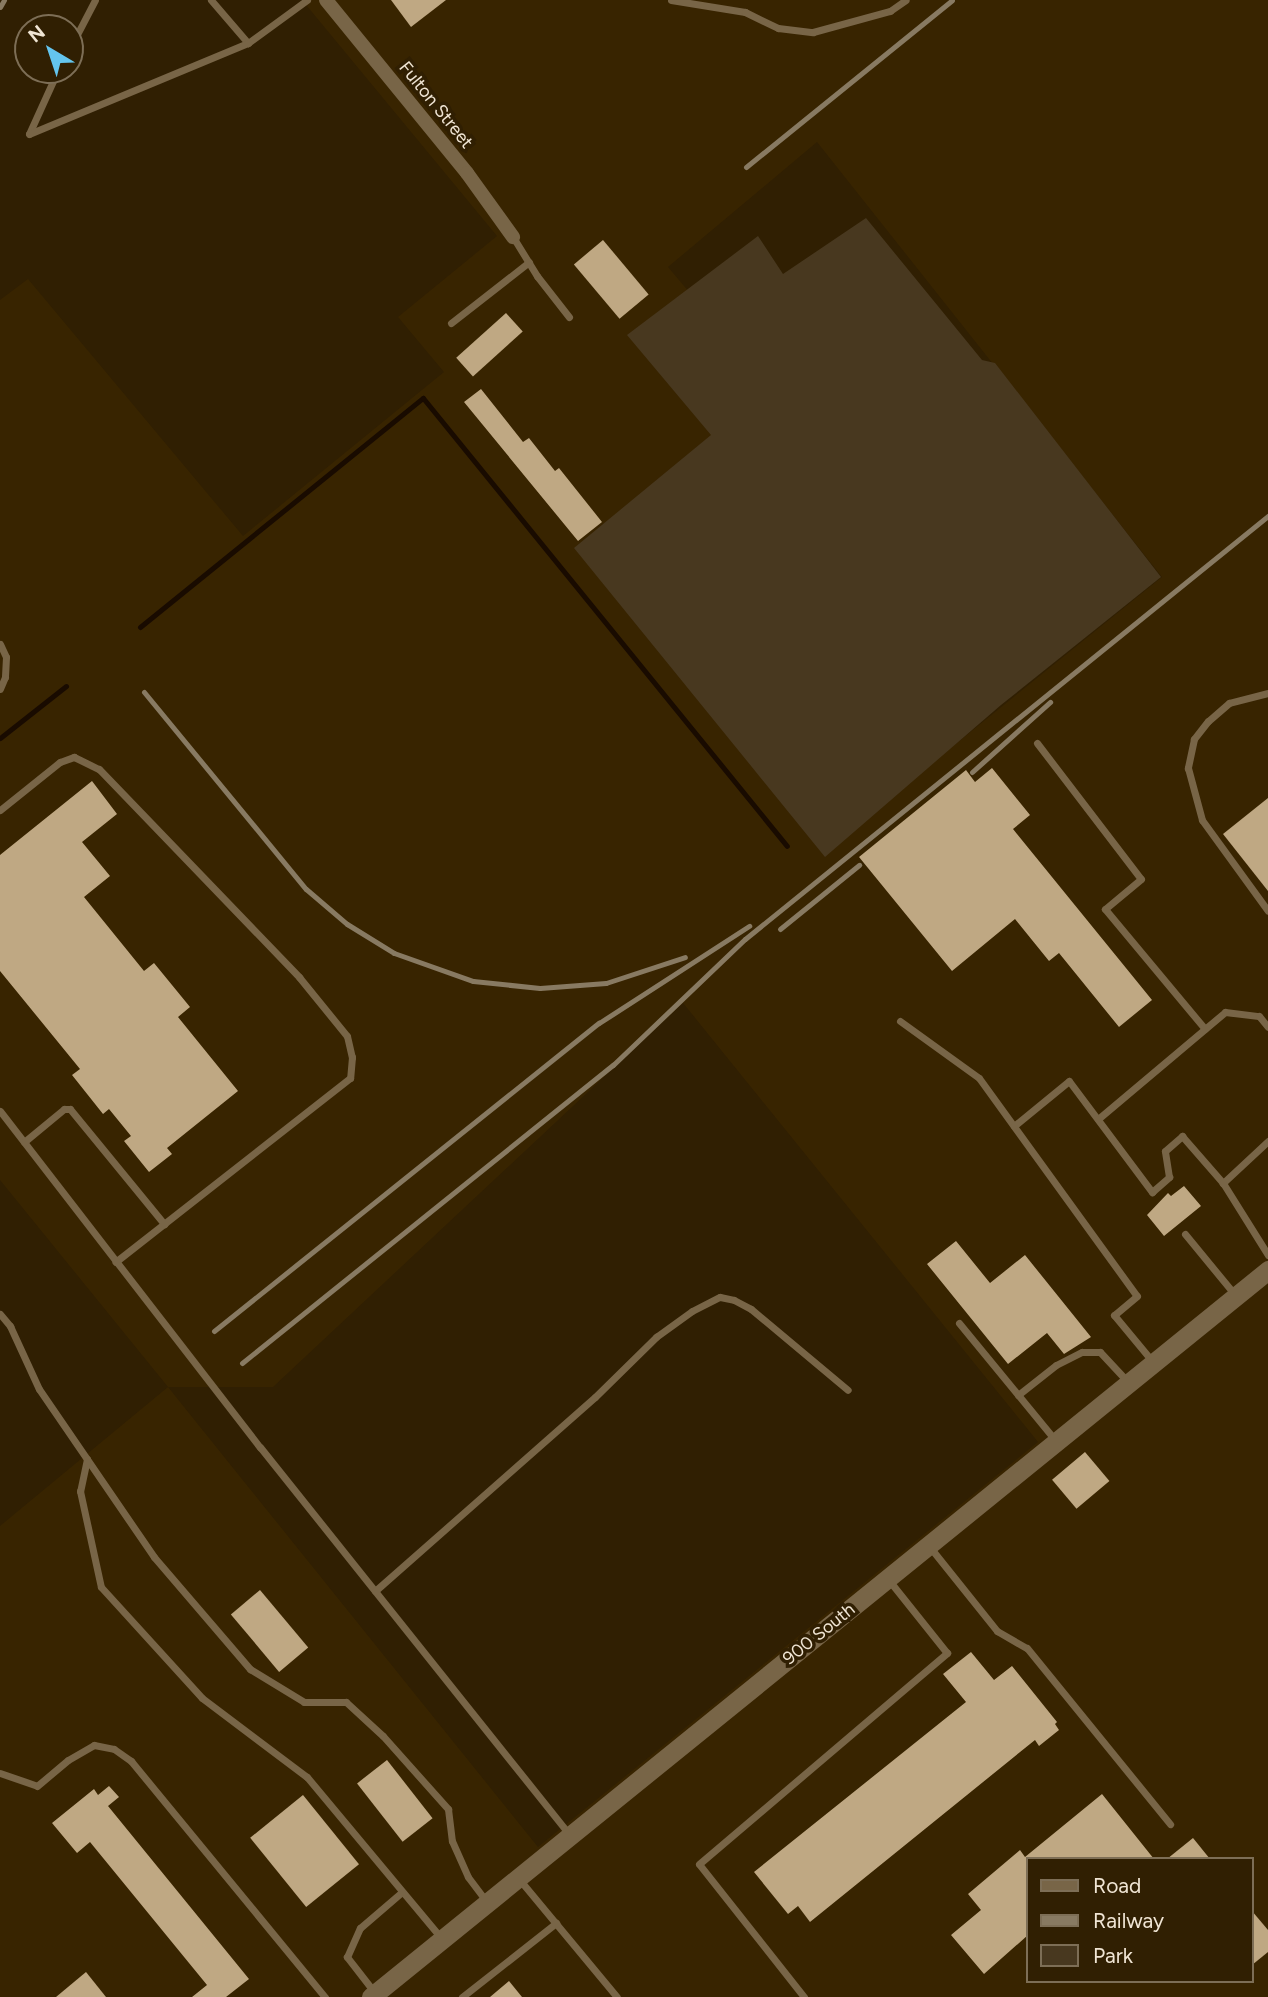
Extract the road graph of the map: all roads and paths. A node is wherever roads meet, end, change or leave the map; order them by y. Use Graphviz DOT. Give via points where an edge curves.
graph roads {
  1 [pos="95,0"];
  2 [pos="211,0"];
  3 [pos="307,0"];
  4 [pos="326,0"];
  5 [pos="670,0"];
  6 [pos="906,0"];
  7 [pos="84,21"];
  8 [pos="248,43"];
  9 [pos="52,84"];
  10 [pos="513,237"];
  11 [pos="529,262"];
  12 [pos="569,317"];
  13 [pos="451,323"];
  14 [pos="0,644"];
  15 [pos="0,689"];
  16 [pos="1268,693"];
  17 [pos="1037,743"];
  18 [pos="0,810"];
  19 [pos="1268,911"];
  20 [pos="900,1021"];
  21 [pos="1268,1027"];
  22 [pos="1205,1029"];
  23 [pos="0,1111"];
  24 [pos="1098,1119"];
  25 [pos="1014,1126"];
  26 [pos="1268,1141"];
  27 [pos="24,1142"];
  28 [pos="1223,1183"];
  29 [pos="164,1224"];
  30 [pos="1185,1234"];
  31 [pos="1268,1255"];
  32 [pos="115,1262"];
  33 [pos="1268,1270"];
  34 [pos="1236,1296"];
  35 [pos="0,1314"];
  36 [pos="959,1322"];
  37 [pos="1154,1363"];
  38 [pos="1129,1383"];
  39 [pos="848,1390"];
  40 [pos="1018,1395"];
  41 [pos="1056,1442"];
  42 [pos="87,1459"];
  43 [pos="929,1545"];
  44 [pos="888,1578"];
  45 [pos="375,1591"];
  46 [pos="0,1773"];
  47 [pos="1170,1824"];
  48 [pos="570,1835"];
  49 [pos="518,1878"];
  50 [pos="402,1892"];
  51 [pos="488,1902"];
  52 [pos="556,1923"];
  53 [pos="442,1939"];
  54 [pos="373,1995"];
  55 [pos="325,1997"];
  56 [pos="462,1997"];
  57 [pos="617,1997"];
  58 [pos="804,1997"];
  1 -- 7 [label="lane"];
  2 -- 8 [label="lane"];
  3 -- 8 [label="lane"];
  4 -- 10 [label="street, Fulton Street" via="467,173"];
  5 -- 6 [label="lane" via="745,12 778,28 813,32 890,11"];
  8 -- 9 [label="lane" via="29,134"];
  10 -- 11 [label="lane"];
  11 -- 12 [label="lane"];
  11 -- 13 [label="lane"];
  14 -- 15 [label="lane" via="6,657"];
  16 -- 19 [label="lane" via="1228,703 1208,721 1194,739 1188,768 1202,820"];
  17 -- 22 [label="lane" via="1141,879 1105,909"];
  18 -- 29 [label="lane" via="60,762 74,757 88,761 255,927 347,1036 350,1078"];
  20 -- 25 [label="lane" via="979,1078"];
  21 -- 22 [label="lane" via="1259,1016 1225,1012"];
  22 -- 24 [label="lane"];
  23 -- 27 [label="lane"];
  24 -- 25 [label="lane" via="1069,1081"];
  24 -- 28 [label="lane" via="1152,1192 1169,1177 1165,1152 1182,1136"];
  25 -- 37 [label="lane" via="1137,1296 1114,1315"];
  26 -- 28 [label="lane"];
  27 -- 29 [label="lane" via="70,1109"];
  27 -- 32 [label="lane"];
  28 -- 31 [label="lane"];
  29 -- 32 [label="lane"];
  30 -- 34 [label="lane"];
  32 -- 45 [label="lane"];
  33 -- 34 [label="street, 900 South"];
  34 -- 37 [label="street, 900 South"];
  35 -- 42 [label="lane" via="40,1389"];
  36 -- 40 [label="lane"];
  37 -- 38 [label="street, 900 South"];
  38 -- 40 [label="lane" via="1100,1352 1082,1352 1056,1364"];
  38 -- 41 [label="street, 900 South"];
  39 -- 45 [label="lane" via="751,1309 720,1297 656,1337 595,1397"];
  40 -- 41 [label="lane"];
  41 -- 43 [label="street, 900 South"];
  42 -- 50 [label="lane" via="80,1491 101,1587 202,1698 307,1777"];
  42 -- 51 [label="lane" via="154,1557 250,1669 304,1702 346,1702 391,1745 448,1809 452,1841 468,1877"];
  43 -- 44 [label="street, 900 South"];
  43 -- 47 [label="lane" via="997,1631 1027,1647"];
  44 -- 48 [label="street, 900 South"];
  44 -- 58 [label="lane" via="947,1653 699,1864"];
  45 -- 48 [label="lane"];
  46 -- 55 [label="lane" via="37,1786 94,1745 114,1749 131,1761"];
  48 -- 49 [label="street, 900 South"];
  49 -- 51 [label="street, 900 South"];
  49 -- 52 [label="lane"];
  50 -- 53 [label="lane"];
  50 -- 54 [label="lane" via="360,1928 347,1957"];
  51 -- 53 [label="street, 900 South"];
  52 -- 56 [label="lane"];
  52 -- 57 [label="lane"];
  53 -- 54 [label="street, 900 South"];
}
